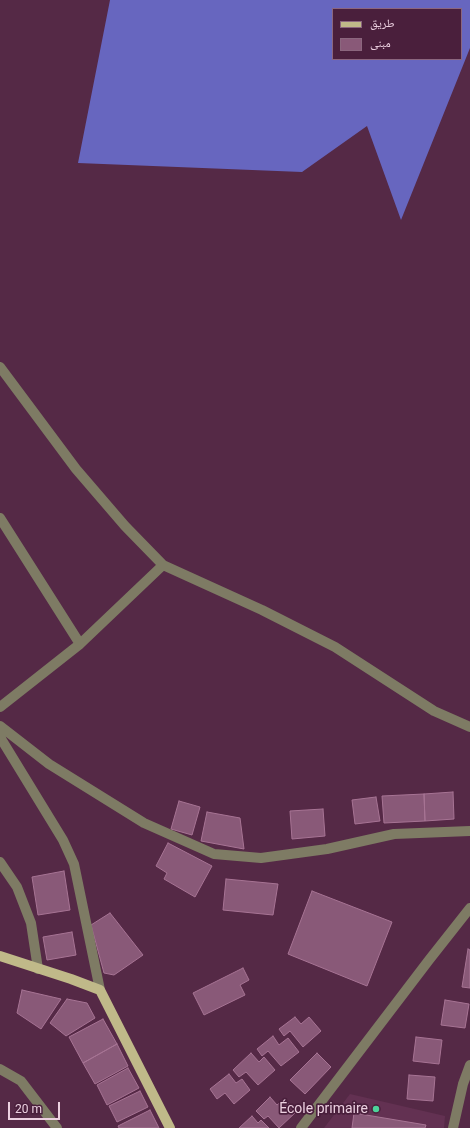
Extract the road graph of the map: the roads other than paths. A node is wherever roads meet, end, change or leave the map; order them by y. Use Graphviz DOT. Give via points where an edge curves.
graph roads {
  1 [pos="0,368"];
  2 [pos="0,518"];
  3 [pos="163,565"];
  4 [pos="80,644"];
  5 [pos="0,707"];
  6 [pos="0,726"];
  7 [pos="470,727"];
  8 [pos="0,737"];
  9 [pos="470,831"];
  10 [pos="0,862"];
  11 [pos="470,908"];
  12 [pos="0,956"];
  13 [pos="38,969"];
  14 [pos="100,990"];
  15 [pos="470,1065"];
  16 [pos="0,1069"];
  17 [pos="57,1128"];
  18 [pos="170,1128"];
  19 [pos="301,1128"];
  20 [pos="453,1128"];
  1 -- 3 [label="street" via="76,469"];
  2 -- 4 [label="street"];
  3 -- 4 [label="street"];
  3 -- 7 [label="street" via="335,647 434,711"];
  4 -- 5 [label="street"];
  6 -- 9 [label="street" via="49,764 144,823 214,854 261,858 327,849 394,834"];
  8 -- 14 [label="street" via="63,840 74,864"];
  10 -- 13 [label="street" via="17,886 31,923"];
  11 -- 19 [label="street"];
  12 -- 13 [label="main road"];
  13 -- 14 [label="main road"];
  14 -- 18 [label="main road"];
  15 -- 20 [label="street"];
  16 -- 17 [label="street" via="21,1081"];
}
